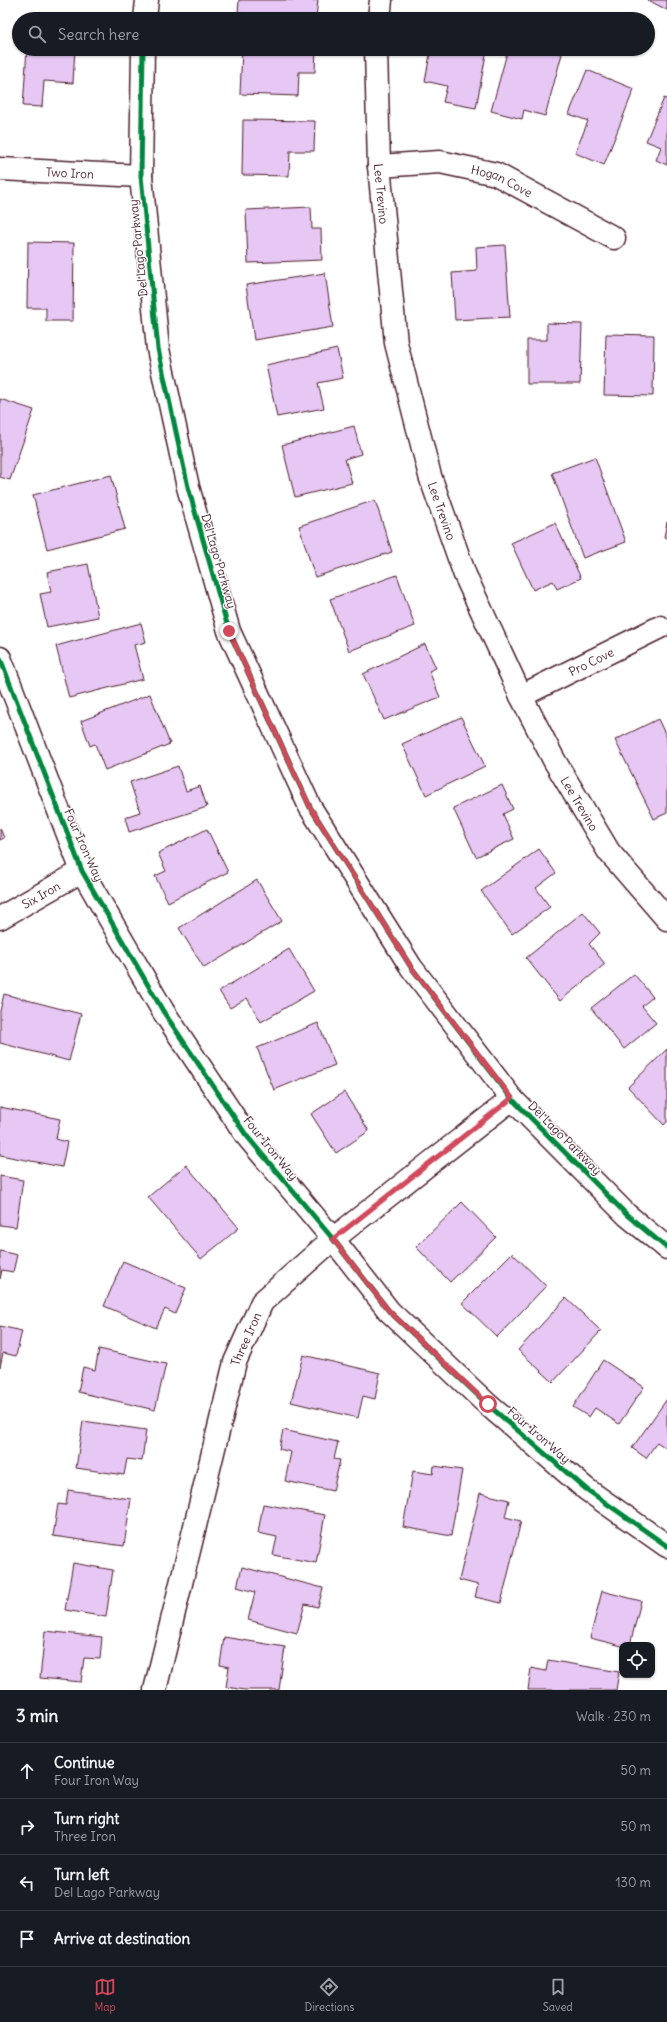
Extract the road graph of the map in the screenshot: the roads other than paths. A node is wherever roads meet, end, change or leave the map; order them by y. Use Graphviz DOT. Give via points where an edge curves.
graph roads {
  1 [pos="147,0"];
  2 [pos="381,0"];
  3 [pos="146,12"];
  4 [pos="379,12"];
  5 [pos="143,56"];
  6 [pos="376,56"];
  7 [pos="378,166"];
  8 [pos="0,169"];
  9 [pos="141,176"];
  10 [pos="614,238"];
  11 [pos="660,626"];
  12 [pos="0,658"];
  13 [pos="521,696"];
  14 [pos="82,870"];
  15 [pos="0,918"];
  16 [pos="667,919"];
  17 [pos="512,1098"];
  18 [pos="333,1239"];
  19 [pos="667,1248"];
  20 [pos="667,1546"];
  21 [pos="155,1690"];
  1 -- 3 [label="street"];
  2 -- 4 [label="street"];
  5 -- 9 [label="street, Del Lago Parkway"];
  6 -- 7 [label="street, Lee Trevino"];
  7 -- 10 [label="street, Hogan Cove" via="440,162 496,174"];
  7 -- 13 [label="street, Lee Trevino" via="396,343 430,476 465,575"];
  8 -- 9 [label="street, Two Iron"];
  9 -- 17 [label="street, Del Lago Parkway" via="158,349 188,487 229,631 310,807 411,967"];
  11 -- 13 [label="street, Pro Cove"];
  12 -- 14 [label="street, Four Iron Way"];
  13 -- 16 [label="street, Lee Trevino" via="554,760 608,852"];
  14 -- 15 [label="street, Six Iron"];
  14 -- 18 [label="street, Four Iron Way" via="163,1012 242,1129"];
  17 -- 18 [label="street, Three Iron"];
  17 -- 19 [label="street, Del Lago Parkway" via="627,1215"];
  18 -- 20 [label="street, Four Iron Way" via="389,1311 488,1404 586,1489"];
  18 -- 21 [label="street, Three Iron" via="262,1302 235,1362"];
}
